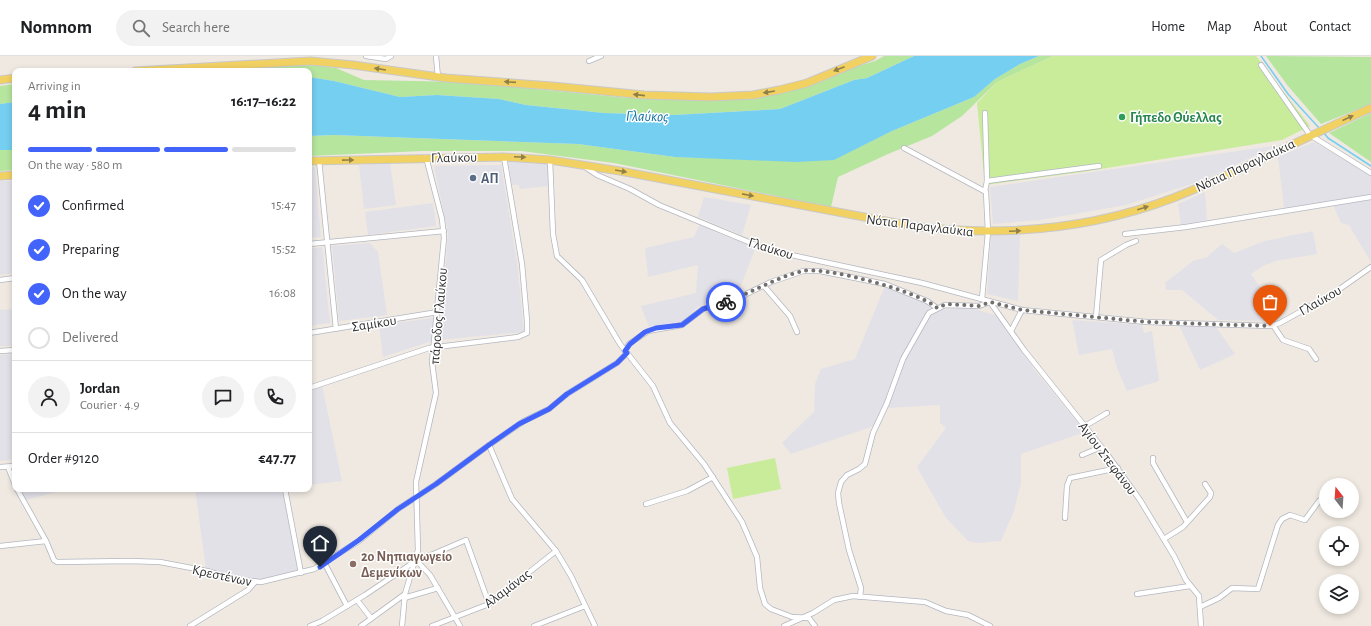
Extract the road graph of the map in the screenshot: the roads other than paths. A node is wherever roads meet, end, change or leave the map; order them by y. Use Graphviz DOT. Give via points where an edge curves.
graph roads {
  1 [pos="366,56"];
  2 [pos="391,56"];
  3 [pos="436,56"];
  4 [pos="601,56"];
  5 [pos="872,56"];
  6 [pos="589,61"];
  7 [pos="1261,65"];
  8 [pos="188,68"];
  9 [pos="438,77"];
  10 [pos="12,78"];
  11 [pos="0,80"];
  12 [pos="1371,108"];
  13 [pos="985,113"];
  14 [pos="1313,134"];
  15 [pos="904,148"];
  16 [pos="504,157"];
  17 [pos="426,158"];
  18 [pos="319,160"];
  19 [pos="550,160"];
  20 [pos="312,161"];
  21 [pos="582,164"];
  22 [pos="1099,166"];
  23 [pos="1371,173"];
  24 [pos="12,175"];
  25 [pos="0,176"];
  26 [pos="987,181"];
  27 [pos="985,191"];
  28 [pos="1371,197"];
  29 [pos="444,231"];
  30 [pos="988,232"];
  31 [pos="1125,234"];
  32 [pos="1136,241"];
  33 [pos="327,242"];
  34 [pos="312,244"];
  35 [pos="1371,267"];
  36 [pos="12,278"];
  37 [pos="0,280"];
  38 [pos="764,286"];
  39 [pos="982,299"];
  40 [pos="990,302"];
  41 [pos="937,308"];
  42 [pos="1022,310"];
  43 [pos="438,312"];
  44 [pos="1096,317"];
  45 [pos="1273,325"];
  46 [pos="336,329"];
  47 [pos="1011,331"];
  48 [pos="797,332"];
  49 [pos="312,333"];
  50 [pos="434,347"];
  51 [pos="12,350"];
  52 [pos="0,351"];
  53 [pos="626,352"];
  54 [pos="1316,360"];
  55 [pos="312,387"];
  56 [pos="1107,413"];
  57 [pos="1085,426"];
  58 [pos="489,445"];
  59 [pos="1101,447"];
  60 [pos="1082,455"];
  61 [pos="1153,458"];
  62 [pos="12,466"];
  63 [pos="0,467"];
  64 [pos="8,467"];
  65 [pos="1118,468"];
  66 [pos="12,477"];
  67 [pos="713,477"];
  68 [pos="1205,484"];
  69 [pos="18,492"];
  70 [pos="286,492"];
  71 [pos="415,498"];
  72 [pos="1319,501"];
  73 [pos="646,504"];
  74 [pos="1065,518"];
  75 [pos="1187,522"];
  76 [pos="1164,540"];
  77 [pos="46,541"];
  78 [pos="0,546"];
  79 [pos="556,551"];
  80 [pos="416,560"];
  81 [pos="325,564"];
  82 [pos="301,573"];
  83 [pos="255,582"];
  84 [pos="1190,586"];
  85 [pos="438,588"];
  86 [pos="1137,594"];
  87 [pos="405,596"];
  88 [pos="860,597"];
  89 [pos="357,600"];
  90 [pos="489,604"];
  91 [pos="347,606"];
  92 [pos="585,606"];
  93 [pos="1200,607"];
  94 [pos="371,618"];
  95 [pos="456,618"];
  96 [pos="802,618"];
  97 [pos="190,626"];
  98 [pos="310,626"];
  99 [pos="361,626"];
  100 [pos="402,626"];
  101 [pos="432,626"];
  102 [pos="460,626"];
  103 [pos="534,626"];
  104 [pos="595,626"];
  105 [pos="784,626"];
  106 [pos="815,626"];
  107 [pos="990,626"];
  108 [pos="1201,626"];
  1 -- 2 [label="street" via="386,59"];
  3 -- 9 [label="street"];
  4 -- 6 [label="street"];
  5 -- 9 [label="main road, one-way" via="806,83 753,95 644,96"];
  7 -- 14 [label="street"];
  9 -- 8 [label="main road, one-way" via="310,61"];
  10 -- 11 [label="main road"];
  14 -- 12 [label="main road, Νότια Παραγλαύκια, one-way"];
  13 -- 26 [label="street"];
  14 -- 23 [label="street"];
  30 -- 14 [label="main road, Νότια Παραγλαύκια, one-way" via="1055,227 1132,211 1173,198"];
  15 -- 27 [label="street"];
  16 -- 17 [label="main road, Γλαύκου"];
  16 -- 19 [label="main road, Γλαύκου, one-way"];
  16 -- 50 [label="street" via="522,264 527,333 518,337"];
  18 -- 17 [label="main road, Γλαύκου, one-way"];
  17 -- 29 [label="street, πάροδος Γλαύκου"];
  18 -- 20 [label="main road, Γλαύκου"];
  18 -- 33 [label="street"];
  19 -- 21 [label="main road, Γλαύκου"];
  19 -- 53 [label="street" via="556,253 582,280"];
  21 -- 30 [label="main road, Νότια Παραγλαύκια, one-way" via="877,221 946,230"];
  21 -- 39 [label="street, Γλαύκου" via="597,175 659,205 768,250 922,283"];
  22 -- 26 [label="street"];
  24 -- 25 [label="main road"];
  26 -- 27 [label="street"];
  27 -- 30 [label="street"];
  28 -- 31 [label="street" via="1186,227"];
  29 -- 33 [label="street"];
  29 -- 43 [label="street, πάροδος Γλαύκου"];
  30 -- 39 [label="street"];
  32 -- 44 [label="street" via="1101,260"];
  33 -- 34 [label="street"];
  33 -- 46 [label="street"];
  35 -- 45 [label="street, Γλαύκου" via="1334,293"];
  36 -- 37 [label="street"];
  38 -- 41 [label="street, Κρεστένων" via="803,271 820,271 885,284 927,301"];
  38 -- 48 [label="street" via="790,316"];
  38 -- 53 [label="street, Κρεστένων" via="703,309 682,325 648,331 632,342"];
  39 -- 40 [label="street, Γλαύκου"];
  40 -- 41 [label="street" via="979,306 947,304"];
  40 -- 42 [label="street, Γλαύκου"];
  40 -- 47 [label="street, Αγίου Στεφάνου"];
  41 -- 88 [label="street" via="929,313 903,359 873,433 864,464 847,474 840,485 839,503 849,550 861,588"];
  42 -- 44 [label="street, Γλαύκου"];
  42 -- 47 [label="street"];
  43 -- 46 [label="street, Σαμίκου"];
  43 -- 50 [label="street, πάροδος Γλαύκου"];
  44 -- 45 [label="street, Γλαύκου" via="1147,322"];
  45 -- 54 [label="street" via="1283,340 1309,349"];
  46 -- 49 [label="street, Σαμίκου"];
  47 -- 57 [label="street, Αγίου Στεφάνου"];
  50 -- 55 [label="street"];
  50 -- 71 [label="street, πάροδος Γλαύκου" via="432,362 436,393 417,475"];
  51 -- 52 [label="street"];
  53 -- 58 [label="street, Κρεστένων" via="617,363 567,394 549,409 519,424"];
  53 -- 67 [label="street" via="654,386 670,423"];
  56 -- 57 [label="street"];
  57 -- 59 [label="street, Αγίου Στεφάνου"];
  58 -- 71 [label="street, Κρεστένων"];
  58 -- 79 [label="street" via="512,499"];
  59 -- 60 [label="street"];
  59 -- 65 [label="street, Αγίου Στεφάνου"];
  61 -- 75 [label="street" via="1153,463"];
  62 -- 64 [label="street"];
  63 -- 64 [label="street"];
  64 -- 66 [label="street"];
  65 -- 74 [label="street" via="1070,478"];
  65 -- 76 [label="street, Αγίου Στεφάνου"];
  67 -- 73 [label="street" via="687,491"];
  67 -- 96 [label="street" via="750,537 758,560 760,588 765,604 792,617"];
  68 -- 75 [label="street" via="1210,497"];
  69 -- 77 [label="street"];
  70 -- 82 [label="street"];
  71 -- 80 [label="street, πάροδος Γλαύκου" via="418,546"];
  71 -- 81 [label="street, Κρεστένων"];
  72 -- 93 [label="street" via="1305,520 1290,515 1280,522 1258,589 1232,588"];
  75 -- 76 [label="street"];
  76 -- 84 [label="street, Αγίου Στεφάνου"];
  77 -- 78 [label="street"];
  77 -- 83 [label="street, Κρεστένων" via="57,562 160,562"];
  79 -- 90 [label="street, Αλαμάνας"];
  79 -- 92 [label="street"];
  80 -- 85 [label="street"];
  80 -- 87 [label="street, πάροδος Γλαύκου"];
  80 -- 89 [label="street"];
  80 -- 90 [label="street" via="466,540"];
  81 -- 82 [label="street, Κρεστένων"];
  81 -- 91 [label="street"];
  82 -- 83 [label="street, Κρεστένων"];
  83 -- 97 [label="street" via="248,590"];
  84 -- 86 [label="street"];
  84 -- 93 [label="street, Αγίου Στεφάνου" via="1199,596"];
  85 -- 87 [label="street"];
  85 -- 95 [label="street"];
  87 -- 94 [label="street"];
  87 -- 100 [label="street, πάροδος Γλαύκου"];
  88 -- 96 [label="street" via="847,596 836,599"];
  88 -- 107 [label="street" via="925,602 946,611 968,615"];
  89 -- 91 [label="street"];
  89 -- 94 [label="street"];
  90 -- 95 [label="street, Αλαμάνας"];
  91 -- 98 [label="street"];
  92 -- 103 [label="street"];
  92 -- 104 [label="street"];
  93 -- 108 [label="street, Αγίου Στεφάνου"];
  94 -- 99 [label="street"];
  95 -- 101 [label="street, Αλαμάνας"];
  95 -- 102 [label="street"];
  96 -- 105 [label="street"];
  96 -- 106 [label="street" via="810,619"];
}
